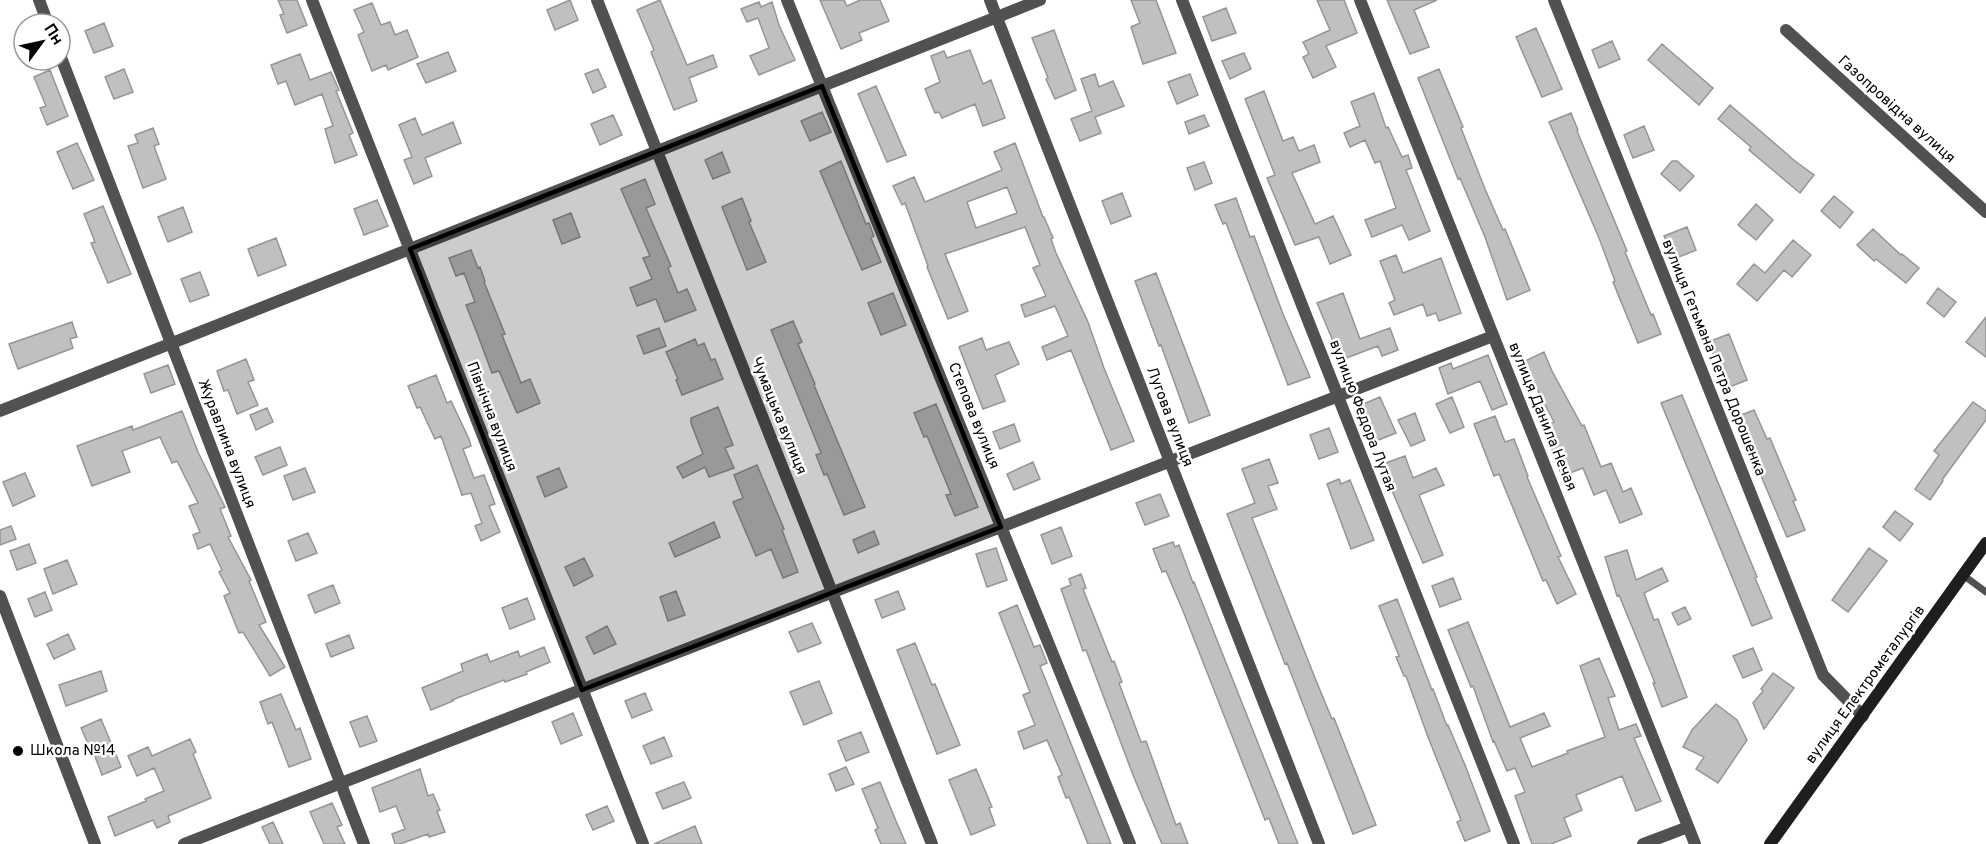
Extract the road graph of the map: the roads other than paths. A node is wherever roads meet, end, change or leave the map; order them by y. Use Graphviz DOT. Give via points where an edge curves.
graph roads {
  1 [pos="312,0"];
  2 [pos="597,0"];
  3 [pos="788,0"];
  4 [pos="990,0"];
  5 [pos="1040,0"];
  6 [pos="1182,0"];
  7 [pos="1360,0"];
  8 [pos="1554,0"];
  9 [pos="997,17"];
  10 [pos="1786,30"];
  11 [pos="67,72"];
  12 [pos="822,86"];
  13 [pos="657,151"];
  14 [pos="1986,212"];
  15 [pos="410,249"];
  16 [pos="1493,336"];
  17 [pos="171,344"];
  18 [pos="1338,396"];
  19 [pos="0,411"];
  20 [pos="1170,461"];
  21 [pos="1001,527"];
  22 [pos="1986,543"];
  23 [pos="1963,575"];
  24 [pos="832,592"];
  25 [pos="1986,592"];
  26 [pos="0,596"];
  27 [pos="582,690"];
  28 [pos="1863,716"];
  29 [pos="341,783"];
  30 [pos="1688,827"];
  31 [pos="95,844"];
  32 [pos="184,844"];
  33 [pos="364,844"];
  34 [pos="643,844"];
  35 [pos="932,844"];
  36 [pos="1130,844"];
  37 [pos="1319,844"];
  38 [pos="1514,844"];
  39 [pos="1643,844"];
  40 [pos="1695,844"];
  41 [pos="1770,844"];
  1 -- 15 [label="street, Північна вулиця"];
  2 -- 13 [label="street, Чумацька вулиця"];
  3 -- 12 [label="street, Степова вулиця"];
  4 -- 9 [label="street, Лугова вулиця"];
  5 -- 9 [label="street"];
  6 -- 18 [label="street, вулицю Федора Лутая"];
  7 -- 16 [label="street, вулиця Данила Нечая"];
  8 -- 28 [label="street, вулиця Гетьмана Петра Дорошенка" via="1823,675"];
  9 -- 12 [label="street"];
  9 -- 20 [label="street, Лугова вулиця"];
  10 -- 14 [label="street, Газопровідна вулиця"];
  11 -- 17 [label="street, Журавлина вулиця"];
  12 -- 13 [label="street"];
  12 -- 21 [label="street, Степова вулиця"];
  13 -- 15 [label="street"];
  13 -- 24 [label="street, Чумацька вулиця"];
  15 -- 17 [label="street"];
  15 -- 27 [label="street, Північна вулиця"];
  16 -- 18 [label="street"];
  16 -- 30 [label="street, вулиця Данила Нечая"];
  17 -- 19 [label="street"];
  17 -- 29 [label="street, Журавлина вулиця"];
  18 -- 20 [label="street"];
  18 -- 38 [label="street, вулицю Федора Лутая"];
  20 -- 21 [label="street"];
  20 -- 37 [label="street, Лугова вулиця"];
  21 -- 24 [label="street"];
  21 -- 36 [label="street, Степова вулиця"];
  22 -- 23 [label="main road, вулиця Електрометалургів"];
  23 -- 25 [label="lane"];
  23 -- 28 [label="main road, вулиця Електрометалургів"];
  24 -- 27 [label="street"];
  24 -- 35 [label="street, Чумацька вулиця"];
  26 -- 31 [label="street"];
  27 -- 29 [label="street"];
  27 -- 34 [label="street, Північна вулиця"];
  28 -- 41 [label="main road, вулиця Електрометалургів"];
  29 -- 32 [label="street"];
  29 -- 33 [label="street, Журавлина вулиця"];
  30 -- 39 [label="street"];
  30 -- 40 [label="street, вулиця Данила Нечая"];
}
